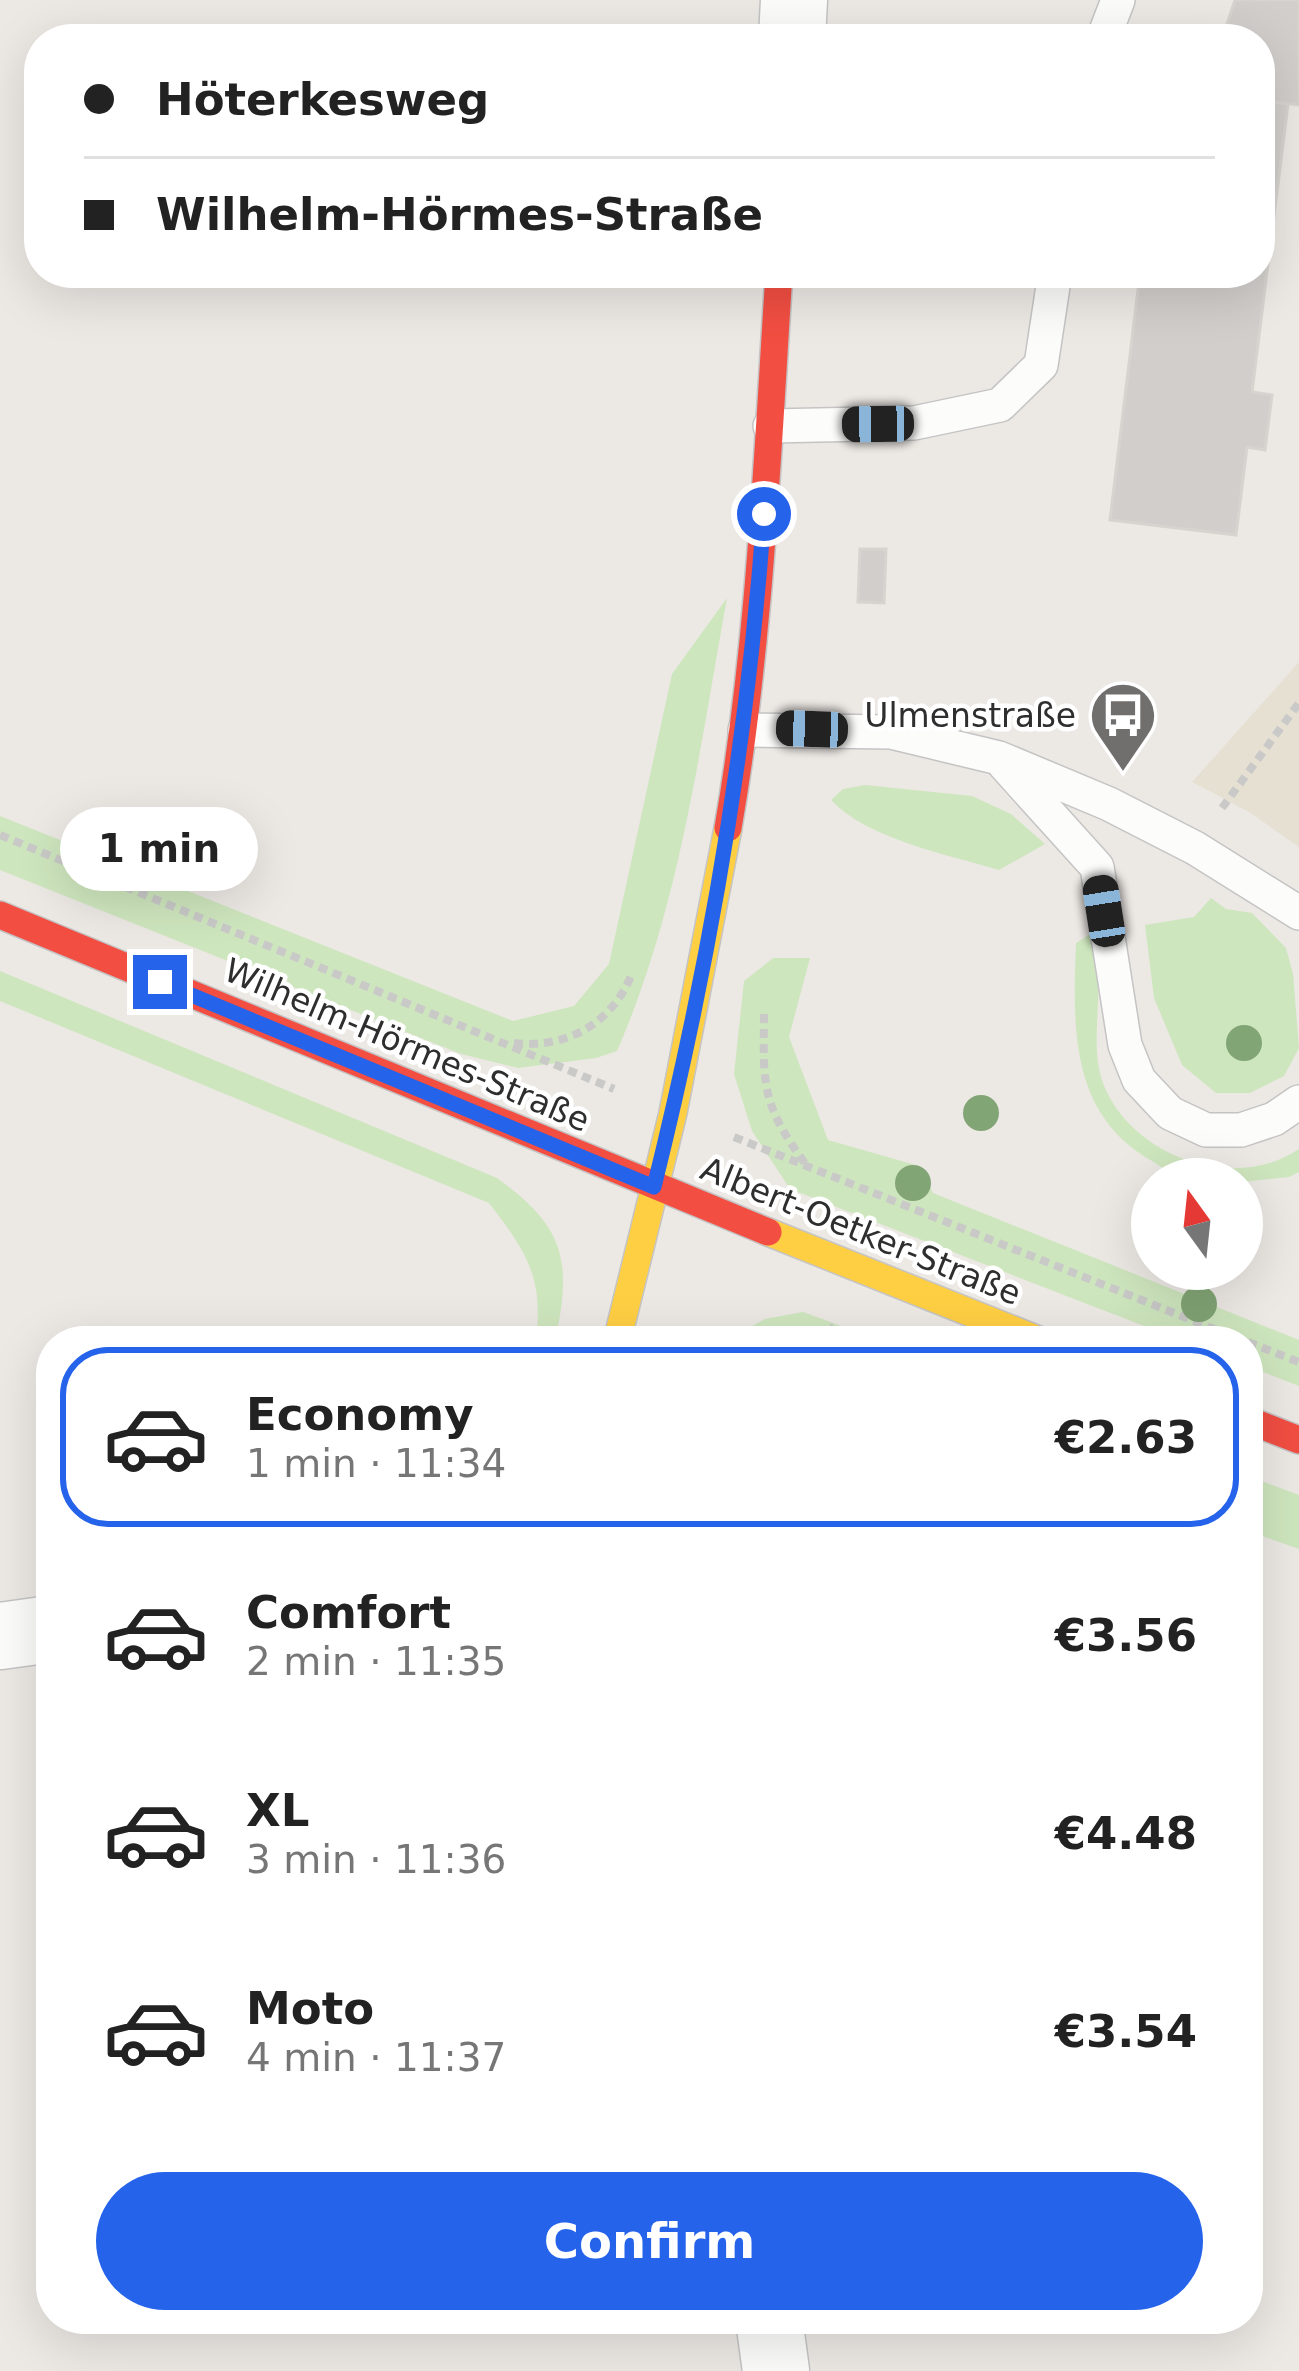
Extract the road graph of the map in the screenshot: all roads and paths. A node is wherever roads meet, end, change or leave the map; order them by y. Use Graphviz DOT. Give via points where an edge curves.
graph roads {
  1 [pos="778,288"];
  2 [pos="1052,288"];
  3 [pos="770,426"];
  4 [pos="1299,703"];
  5 [pos="745,730"];
  6 [pos="999,758"];
  7 [pos="0,835"];
  8 [pos="1195,848"];
  9 [pos="1299,913"];
  10 [pos="0,915"];
  11 [pos="633,970"];
  12 [pos="495,1040"];
  13 [pos="1299,1102"];
  14 [pos="673,1112"];
  15 [pos="654,1187"];
  16 [pos="621,1326"];
  17 [pos="1002,1326"];
  18 [pos="1206,1326"];
  19 [pos="1263,1348"];
  20 [pos="1299,1362"];
  21 [pos="1263,1426"];
  22 [pos="1299,1440"];
  23 [pos="36,1631"];
  24 [pos="0,1636"];
  25 [pos="771,2334"];
  26 [pos="776,2371"];
  1 -- 3 [label="street"];
  2 -- 3 [label="lane" via="1041,364 1000,405 914,423"];
  3 -- 5 [label="street"];
  4 -- 8 [label="path"];
  5 -- 6 [label="lane" via="891,732"];
  5 -- 14 [label="street"];
  6 -- 8 [label="lane"];
  6 -- 13 [label="lane" via="1096,866 1125,1045 1139,1080 1170,1113 1207,1130 1241,1130"];
  7 -- 12 [label="path"];
  8 -- 9 [label="lane"];
  10 -- 15 [label="street, Wilhelm-Hörmes-Straße"];
  11 -- 12 [label="path" via="609,1012 582,1033 547,1043"];
  12 -- 14 [label="path"];
  14 -- 15 [label="street"];
  14 -- 18 [label="path"];
  15 -- 16 [label="street"];
  15 -- 17 [label="street, Albert-Oetker-Straße"];
  19 -- 20 [label="path"];
  21 -- 22 [label="street"];
  23 -- 24 [label="street"];
  25 -- 26 [label="street"];
}
